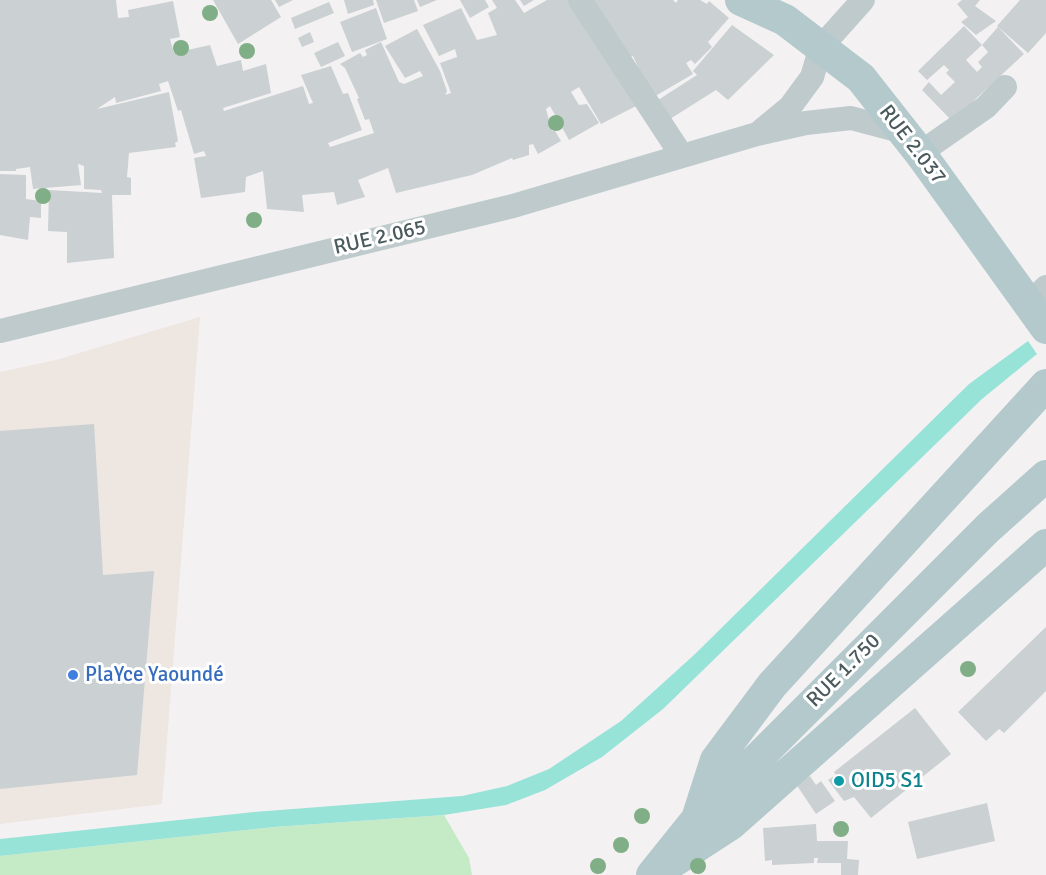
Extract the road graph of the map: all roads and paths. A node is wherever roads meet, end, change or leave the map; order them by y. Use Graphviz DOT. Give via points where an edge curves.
graph roads {
  1 [pos="580,0"];
  2 [pos="741,0"];
  3 [pos="863,0"];
  4 [pos="821,47"];
  5 [pos="1005,87"];
  6 [pos="757,134"];
  7 [pos="910,142"];
  8 [pos="682,156"];
  9 [pos="1038,295"];
  10 [pos="1046,328"];
  11 [pos="0,331"];
  12 [pos="1046,385"];
  13 [pos="1046,477"];
  14 [pos="1046,545"];
  15 [pos="697,819"];
  16 [pos="654,874"];
  1 -- 8 [label="street"];
  2 -- 4 [label="main road, RUE 2.037" via="785,20"];
  3 -- 4 [label="street"];
  4 -- 6 [label="street, RUE 2.065" via="812,77 790,106"];
  4 -- 7 [label="main road, RUE 2.037" via="861,78"];
  5 -- 7 [label="street" via="986,107"];
  6 -- 7 [label="street, RUE 2.065" via="851,118"];
  6 -- 8 [label="street, RUE 2.065"];
  7 -- 9 [label="main road, RUE 2.037"];
  8 -- 11 [label="street, RUE 2.065" via="513,206"];
  9 -- 10 [label="main road, RUE 2.037"];
  12 -- 15 [label="main road" via="772,685 716,760"];
  13 -- 15 [label="main road, RUE 1.750" via="988,528"];
  14 -- 16 [label="main road" via="731,824"];
  15 -- 16 [label="main road, RUE 1.750"];
}
